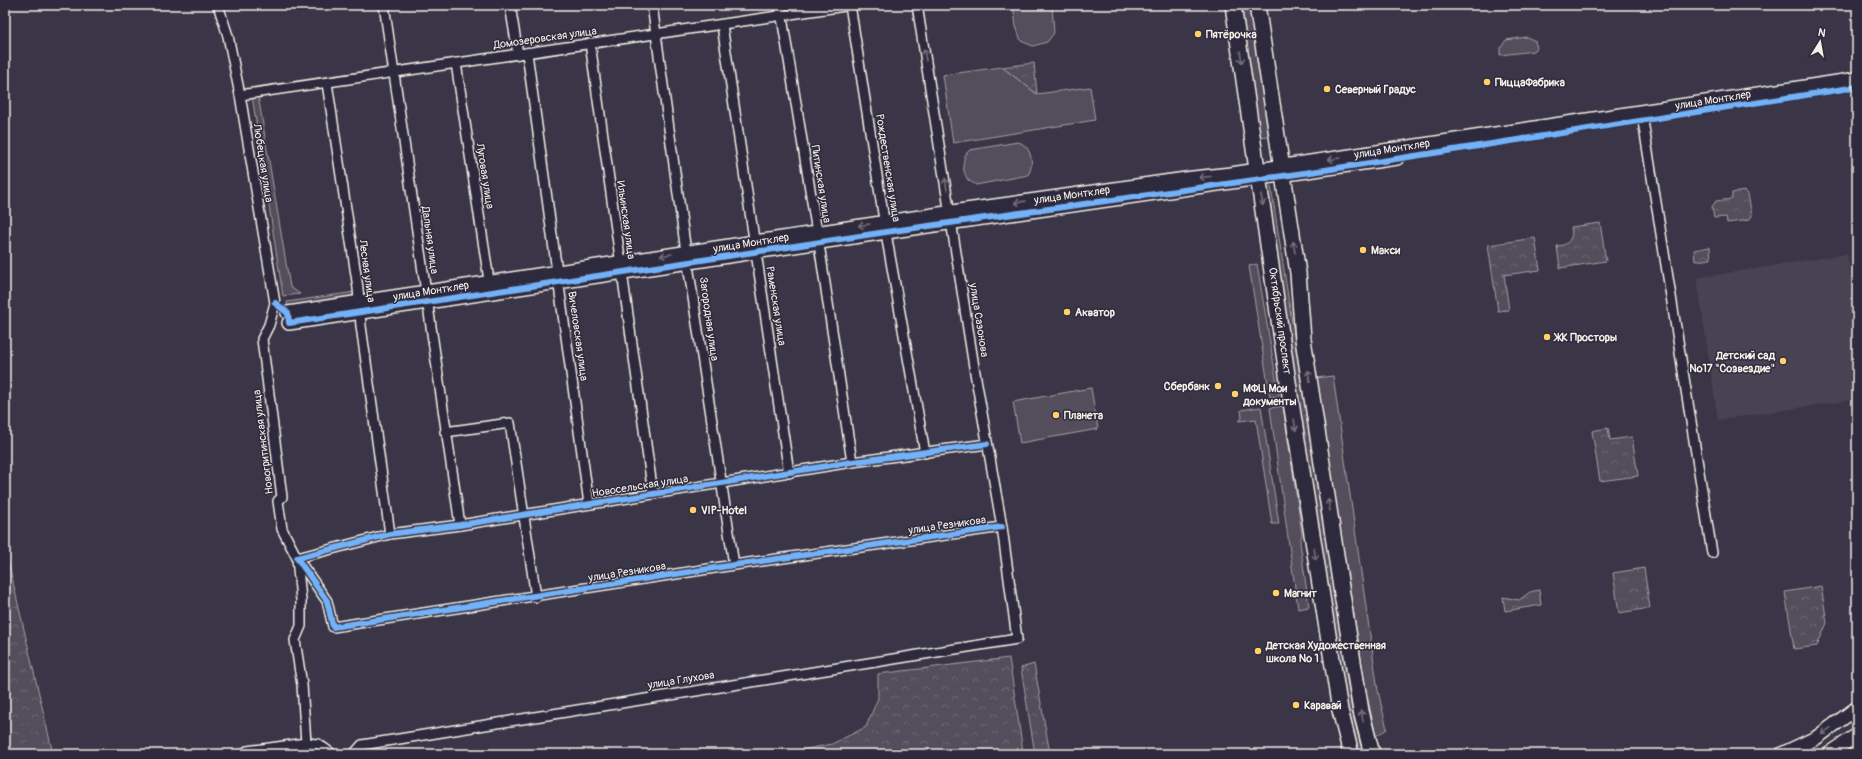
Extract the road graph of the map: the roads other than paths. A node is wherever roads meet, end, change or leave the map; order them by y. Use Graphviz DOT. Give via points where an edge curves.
graph roads {
  1 [pos="218,5"];
  2 [pos="384,5"];
  3 [pos="510,5"];
  4 [pos="652,5"];
  5 [pos="780,5"];
  6 [pos="851,5"];
  7 [pos="917,5"];
  8 [pos="1233,5"];
  9 [pos="1257,5"];
  10 [pos="782,15"];
  11 [pos="722,24"];
  12 [pos="656,34"];
  13 [pos="590,43"];
  14 [pos="522,53"];
  15 [pos="456,63"];
  16 [pos="394,72"];
  17 [pos="1857,80"];
  18 [pos="327,83"];
  19 [pos="1857,88"];
  20 [pos="240,95"];
  21 [pos="1643,121"];
  22 [pos="1283,171"];
  23 [pos="1258,174"];
  24 [pos="951,217"];
  25 [pos="885,227"];
  26 [pos="818,237"];
  27 [pos="755,247"];
  28 [pos="687,257"];
  29 [pos="621,267"];
  30 [pos="558,277"];
  31 [pos="490,287"];
  32 [pos="426,297"];
  33 [pos="275,303"];
  34 [pos="360,307"];
  35 [pos="289,318"];
  36 [pos="268,325"];
  37 [pos="445,432"];
  38 [pos="988,444"];
  39 [pos="925,453"];
  40 [pos="852,462"];
  41 [pos="789,473"];
  42 [pos="722,483"];
  43 [pos="653,494"];
  44 [pos="589,504"];
  45 [pos="524,515"];
  46 [pos="460,525"];
  47 [pos="1002,527"];
  48 [pos="390,534"];
  49 [pos="1712,553"];
  50 [pos="297,558"];
  51 [pos="734,565"];
  52 [pos="536,596"];
  53 [pos="1017,639"];
  54 [pos="1857,708"];
  55 [pos="1857,735"];
  56 [pos="306,743"];
  57 [pos="246,754"];
  58 [pos="332,754"];
  59 [pos="354,754"];
  60 [pos="1351,754"];
  61 [pos="1372,754"];
  62 [pos="1782,754"];
  63 [pos="1829,754"];
  1 -- 20 [label="street, Любецкая улица" via="228,36"];
  2 -- 16 [label="street, Дальняя улица"];
  3 -- 14 [label="street, Вичеловская улица"];
  4 -- 12 [label="street, Загородная улица"];
  5 -- 10 [label="street, Питинская улица"];
  6 -- 10 [label="street, Домозеровская улица"];
  6 -- 25 [label="street, Рождественская улица"];
  24 -- 7 [label="street, улица Сазонова, one-way"];
  8 -- 23 [label="main road, Октябрьский проспект, one-way"];
  9 -- 22 [label="main road, Октябрьский проспект"];
  10 -- 11 [label="street, Домозеровская улица"];
  10 -- 26 [label="street, Питинская улица"];
  11 -- 12 [label="street, Домозеровская улица"];
  11 -- 27 [label="street, Раменская улица"];
  12 -- 13 [label="street, Домозеровская улица"];
  12 -- 28 [label="street, Загородная улица"];
  13 -- 14 [label="street, Домозеровская улица"];
  13 -- 29 [label="street, Ильинская улица"];
  14 -- 15 [label="street, Домозеровская улица"];
  14 -- 30 [label="street, Вичеловская улица"];
  15 -- 16 [label="street, Домозеровская улица"];
  15 -- 31 [label="street, Луговая улица"];
  16 -- 18 [label="street, Домозеровская улица"];
  16 -- 32 [label="street, Дальняя улица"];
  17 -- 22 [label="street, улица Монтклер, one-way"];
  18 -- 20 [label="street, Домозеровская улица"];
  18 -- 34 [label="street, Лесная улица"];
  19 -- 21 [label="street, улица Монтклер"];
  20 -- 33 [label="street, Любецкая улица"];
  21 -- 22 [label="street, улица Монтклер"];
  21 -- 49 [label="street"];
  22 -- 23 [label="street, улица Монтклер"];
  61 -- 22 [label="main road, Октябрьский проспект, one-way" via="1361,711 1303,339 1298,273"];
  23 -- 24 [label="street, улица Монтклер" via="1192,178"];
  23 -- 60 [label="main road, Октябрьский проспект, one-way" via="1291,402 1338,695"];
  24 -- 25 [label="street, улица Монтклер"];
  24 -- 38 [label="street, улица Сазонова"];
  25 -- 26 [label="street, улица Монтклер"];
  25 -- 39 [label="street, Рождественская улица"];
  26 -- 27 [label="street, улица Монтклер"];
  26 -- 40 [label="street, Питинская улица"];
  27 -- 28 [label="street, улица Монтклер"];
  27 -- 41 [label="street, Раменская улица"];
  28 -- 29 [label="street, улица Монтклер"];
  28 -- 42 [label="street, Загородная улица"];
  29 -- 30 [label="street, улица Монтклер"];
  29 -- 43 [label="street, Ильинская улица"];
  30 -- 31 [label="street, улица Монтклер"];
  30 -- 44 [label="street, Вичеловская улица"];
  31 -- 32 [label="street, улица Монтклер"];
  32 -- 34 [label="street, улица Монтклер"];
  32 -- 37 [label="street, Дальняя улица"];
  33 -- 35 [label="street"];
  33 -- 36 [label="street, Любецкая улица"];
  34 -- 35 [label="street, улица Монтклер"];
  34 -- 48 [label="street, Лесная улица"];
  36 -- 50 [label="street, Новогритинская улица" via="262,339 282,497 278,501 282,529"];
  37 -- 45 [label="street" via="510,424"];
  37 -- 46 [label="street, Дальняя улица"];
  38 -- 39 [label="street, Новосельская улица"];
  38 -- 47 [label="street, улица Сазонова"];
  39 -- 40 [label="street, Новосельская улица"];
  40 -- 41 [label="street, Новосельская улица"];
  41 -- 42 [label="street, Новосельская улица"];
  42 -- 43 [label="street, Новосельская улица"];
  42 -- 51 [label="street, Загородная улица"];
  43 -- 44 [label="street, Новосельская улица"];
  44 -- 45 [label="street, Новосельская улица"];
  45 -- 46 [label="street, Новосельская улица"];
  45 -- 52 [label="street"];
  46 -- 48 [label="street, Новосельская улица"];
  47 -- 51 [label="street, улица Резникова"];
  47 -- 53 [label="street, улица Сазонова"];
  48 -- 50 [label="street, Новосельская улица"];
  50 -- 52 [label="street, улица Резникова" via="327,601 333,626"];
  50 -- 56 [label="street, Новогритинская улица" via="301,626 295,640 302,685"];
  51 -- 52 [label="street, улица Резникова"];
  53 -- 59 [label="street, улица Глухова" via="362,745"];
  54 -- 62 [label="street, one-way" via="1816,738"];
  55 -- 63 [label="street"];
  56 -- 57 [label="street" via="247,751"];
  56 -- 58 [label="street" via="318,744"];
}
